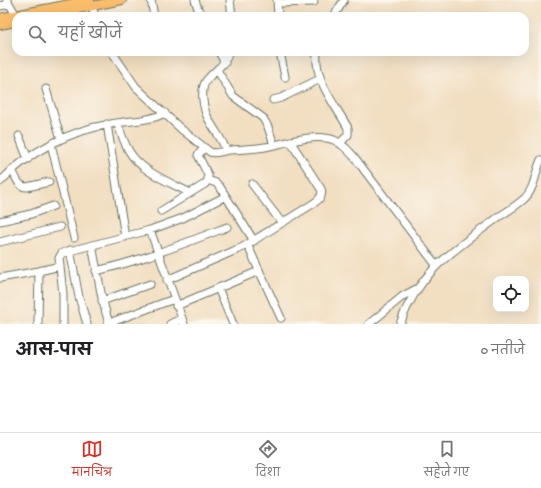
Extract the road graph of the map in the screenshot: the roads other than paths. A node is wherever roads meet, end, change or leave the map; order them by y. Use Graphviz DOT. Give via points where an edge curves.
graph roads {
  1 [pos="122,0"];
  2 [pos="151,0"];
  3 [pos="195,0"];
  4 [pos="230,0"];
  5 [pos="344,0"];
  6 [pos="277,1"];
  7 [pos="8,2"];
  8 [pos="82,2"];
  9 [pos="314,2"];
  10 [pos="0,6"];
  11 [pos="13,12"];
  12 [pos="41,12"];
  13 [pos="55,12"];
  14 [pos="91,12"];
  15 [pos="153,12"];
  16 [pos="200,12"];
  17 [pos="232,12"];
  18 [pos="278,12"];
  19 [pos="336,12"];
  20 [pos="0,18"];
  21 [pos="12,18"];
  22 [pos="12,20"];
  23 [pos="0,25"];
  24 [pos="115,56"];
  25 [pos="221,56"];
  26 [pos="228,56"];
  27 [pos="281,56"];
  28 [pos="317,56"];
  29 [pos="225,63"];
  30 [pos="218,70"];
  31 [pos="285,77"];
  32 [pos="320,79"];
  33 [pos="46,89"];
  34 [pos="273,100"];
  35 [pos="165,113"];
  36 [pos="117,123"];
  37 [pos="107,124"];
  38 [pos="19,136"];
  39 [pos="61,139"];
  40 [pos="290,142"];
  41 [pos="340,143"];
  42 [pos="51,144"];
  43 [pos="274,145"];
  44 [pos="204,148"];
  45 [pos="226,150"];
  46 [pos="28,159"];
  47 [pos="541,160"];
  48 [pos="12,170"];
  49 [pos="536,174"];
  50 [pos="208,180"];
  51 [pos="541,181"];
  52 [pos="0,182"];
  53 [pos="49,182"];
  54 [pos="252,184"];
  55 [pos="190,193"];
  56 [pos="226,196"];
  57 [pos="53,206"];
  58 [pos="161,211"];
  59 [pos="0,221"];
  60 [pos="282,224"];
  61 [pos="60,227"];
  62 [pos="227,227"];
  63 [pos="150,230"];
  64 [pos="125,237"];
  65 [pos="74,238"];
  66 [pos="0,242"];
  67 [pos="250,243"];
  68 [pos="92,246"];
  69 [pos="70,250"];
  70 [pos="158,254"];
  71 [pos="436,265"];
  72 [pos="60,266"];
  73 [pos="39,271"];
  74 [pos="96,271"];
  75 [pos="260,271"];
  76 [pos="0,278"];
  77 [pos="167,280"];
  78 [pos="150,284"];
  79 [pos="218,288"];
  80 [pos="418,288"];
  81 [pos="102,301"];
  82 [pos="175,303"];
  83 [pos="282,318"];
  84 [pos="182,322"];
  85 [pos="109,323"];
  86 [pos="38,324"];
  87 [pos="63,324"];
  88 [pos="87,324"];
  89 [pos="170,324"];
  90 [pos="233,324"];
  91 [pos="369,324"];
  92 [pos="400,324"];
  1 -- 8 [label="main road"];
  2 -- 15 [label="street"];
  3 -- 16 [label="street"];
  4 -- 17 [label="street"];
  5 -- 19 [label="street"];
  6 -- 9 [label="street"];
  6 -- 18 [label="street"];
  7 -- 10 [label="street"];
  7 -- 11 [label="street"];
  8 -- 12 [label="main road"];
  8 -- 13 [label="main road"];
  8 -- 14 [label="street"];
  20 -- 21 [label="main road"];
  22 -- 23 [label="main road"];
  24 -- 35 [label="street" via="136,87"];
  25 -- 29 [label="street"];
  26 -- 29 [label="street"];
  27 -- 31 [label="street"];
  28 -- 32 [label="street"];
  29 -- 30 [label="street"];
  30 -- 43 [label="street" via="234,96 263,118"];
  30 -- 45 [label="street" via="205,83 203,98 207,116"];
  32 -- 34 [label="street"];
  32 -- 41 [label="street" via="348,128 348,135"];
  33 -- 39 [label="street"];
  35 -- 36 [label="street" via="150,120"];
  35 -- 44 [label="street"];
  36 -- 37 [label="street"];
  36 -- 55 [label="street" via="129,151 138,162"];
  37 -- 39 [label="street"];
  37 -- 64 [label="street"];
  38 -- 46 [label="street"];
  39 -- 42 [label="street"];
  40 -- 41 [label="street" via="327,138"];
  40 -- 43 [label="street"];
  40 -- 60 [label="street" via="322,193 318,200"];
  41 -- 71 [label="street" via="355,158"];
  42 -- 46 [label="street"];
  42 -- 65 [label="street"];
  43 -- 45 [label="street" via="249,150"];
  44 -- 45 [label="street" via="214,153"];
  44 -- 50 [label="street" via="198,155"];
  46 -- 48 [label="street"];
  47 -- 49 [label="street"];
  48 -- 52 [label="street"];
  48 -- 53 [label="street" via="23,187"];
  49 -- 51 [label="street"];
  49 -- 71 [label="street" via="525,198"];
  50 -- 55 [label="street"];
  50 -- 56 [label="street" via="218,185"];
  54 -- 60 [label="street"];
  55 -- 58 [label="street"];
  56 -- 63 [label="street" via="183,218"];
  56 -- 67 [label="street"];
  57 -- 59 [label="street"];
  60 -- 67 [label="street"];
  61 -- 66 [label="street"];
  62 -- 70 [label="street"];
  63 -- 64 [label="street"];
  63 -- 70 [label="street"];
  64 -- 68 [label="street"];
  67 -- 75 [label="street"];
  67 -- 77 [label="street"];
  68 -- 69 [label="street"];
  68 -- 74 [label="street"];
  69 -- 72 [label="street" via="60,255"];
  69 -- 88 [label="street"];
  70 -- 74 [label="street"];
  70 -- 77 [label="street"];
  71 -- 80 [label="street"];
  72 -- 73 [label="street"];
  72 -- 87 [label="street"];
  73 -- 76 [label="street"];
  73 -- 86 [label="street"];
  74 -- 81 [label="street"];
  75 -- 79 [label="street"];
  75 -- 83 [label="street"];
  77 -- 82 [label="street"];
  78 -- 81 [label="street"];
  79 -- 82 [label="street"];
  79 -- 90 [label="street"];
  80 -- 91 [label="street" via="403,296"];
  80 -- 92 [label="street"];
  81 -- 85 [label="street"];
  82 -- 84 [label="street"];
  82 -- 85 [label="street"];
  84 -- 89 [label="street"];
}
